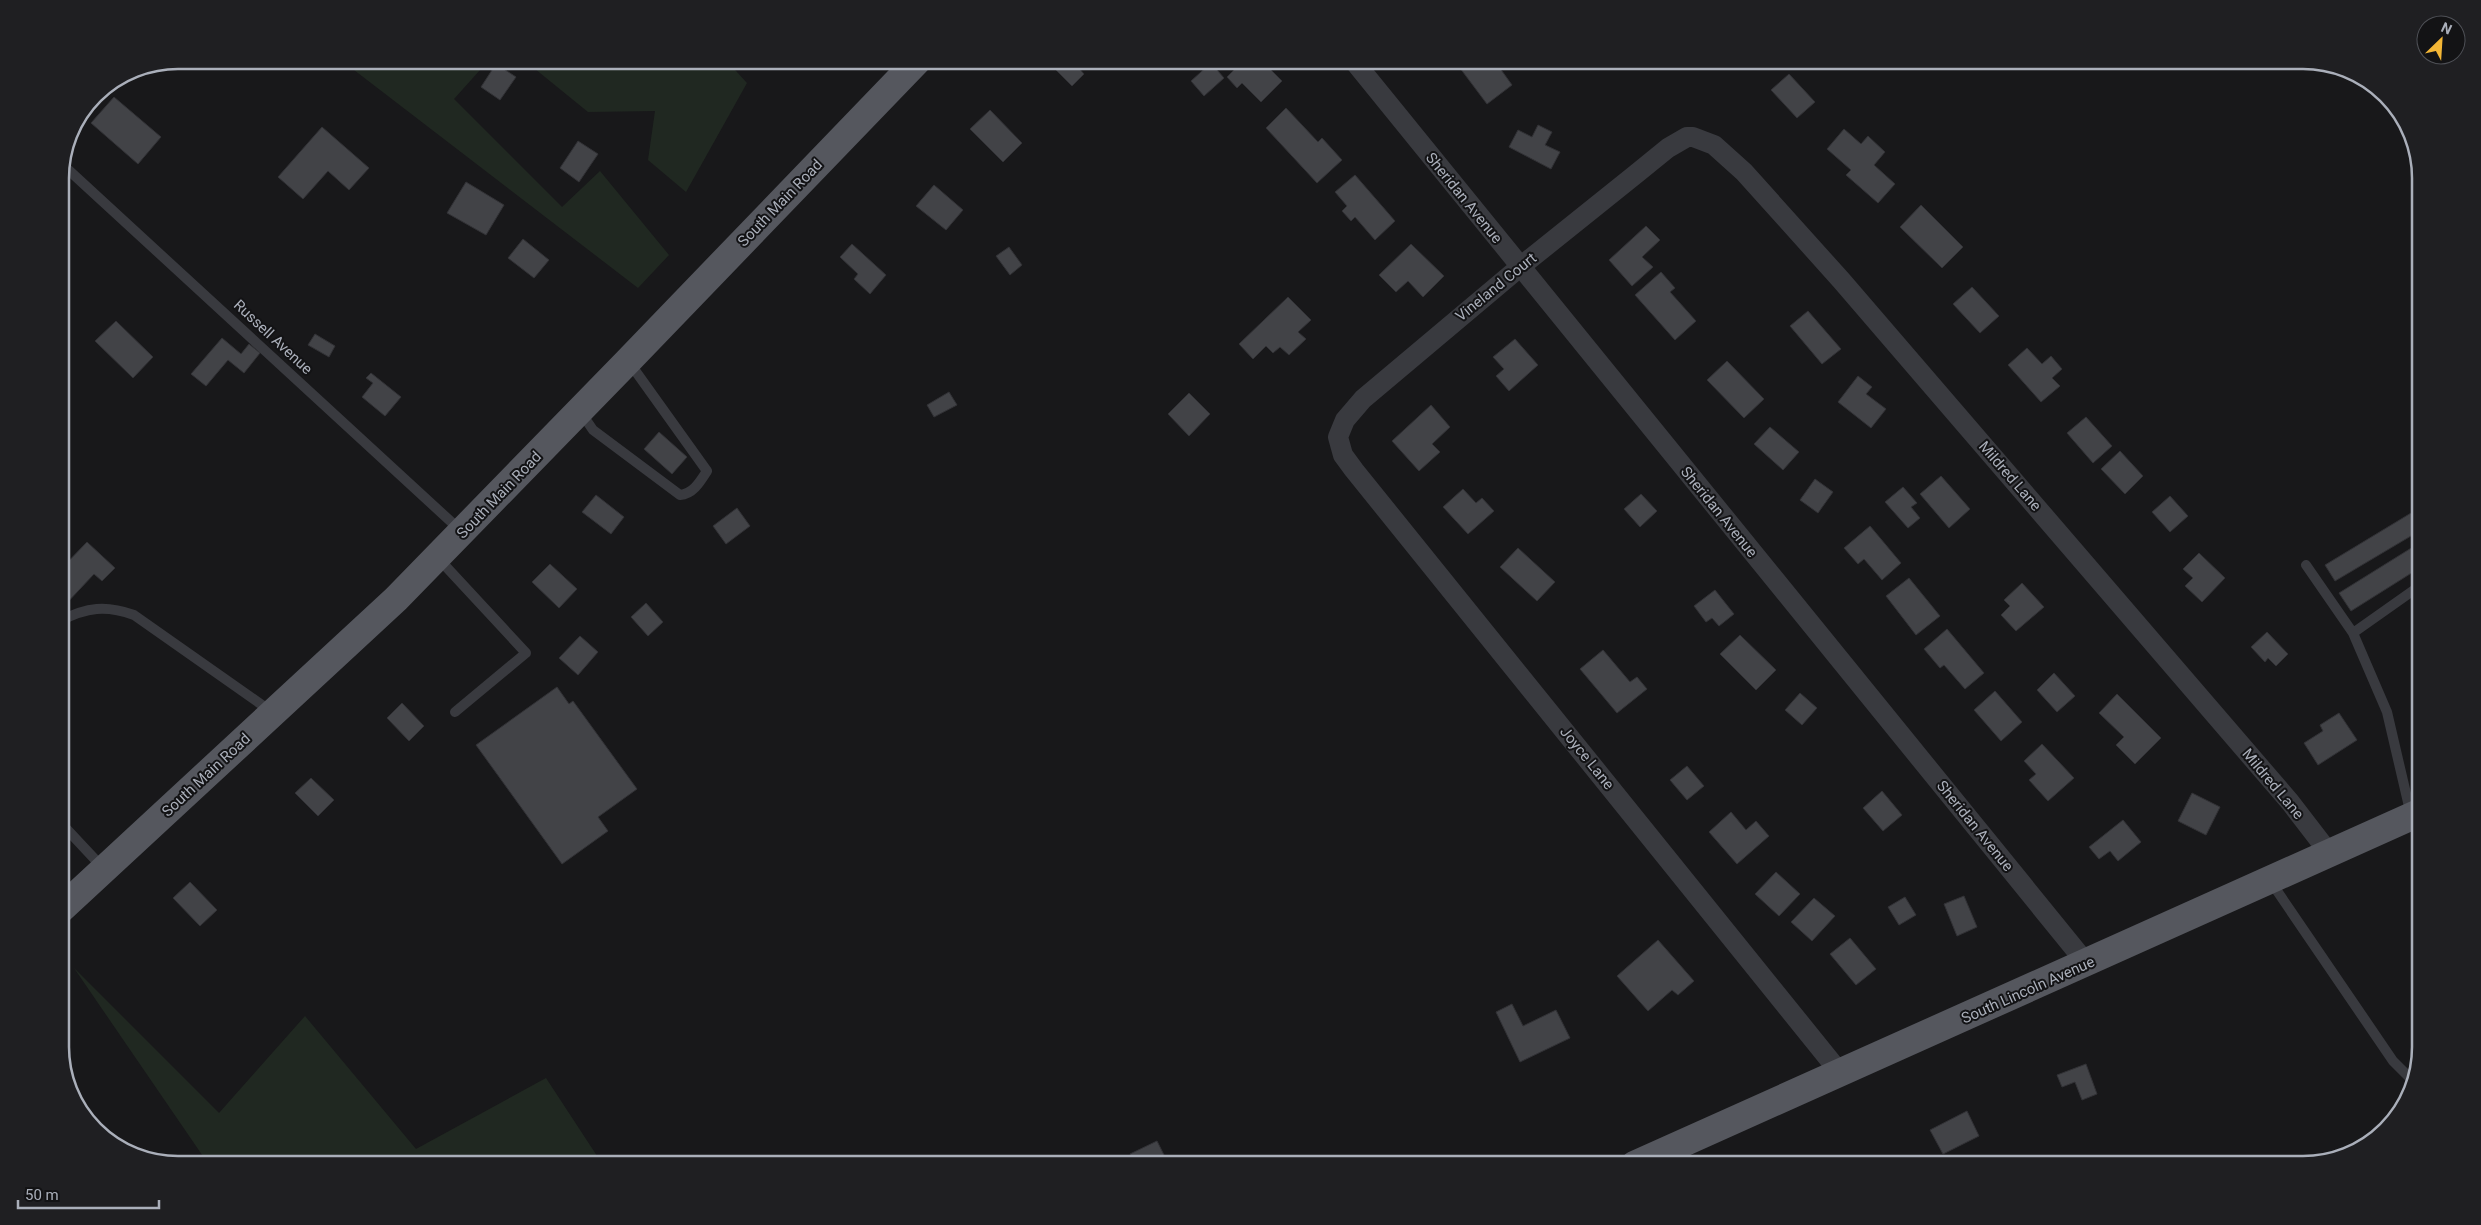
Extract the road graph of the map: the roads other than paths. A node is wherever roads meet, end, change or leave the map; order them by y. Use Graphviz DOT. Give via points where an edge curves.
graph roads {
  1 [pos="909,69"];
  2 [pos="1360,69"];
  3 [pos="1668,148"];
  4 [pos="69,170"];
  5 [pos="1520,267"];
  6 [pos="628,361"];
  7 [pos="580,411"];
  8 [pos="1338,439"];
  9 [pos="463,532"];
  10 [pos="438,557"];
  11 [pos="2306,565"];
  12 [pos="2412,591"];
  13 [pos="69,616"];
  14 [pos="2353,633"];
  15 [pos="455,712"];
  16 [pos="273,713"];
  17 [pos="2412,800"];
  18 [pos="2412,816"];
  19 [pos="69,832"];
  20 [pos="2330,854"];
  21 [pos="104,869"];
  22 [pos="2270,881"];
  23 [pos="69,902"];
  24 [pos="2087,964"];
  25 [pos="1841,1074"];
  26 [pos="2409,1077"];
  27 [pos="1654,1156"];
  1 -- 6 [label="main road, South Main Road"];
  2 -- 5 [label="street, Sheridan Avenue"];
  3 -- 5 [label="street, Vineland Court"];
  3 -- 20 [label="street, Mildred Lane" via="1687,138 1706,140 1744,172 1841,280 2290,802"];
  4 -- 9 [label="lane, Russell Avenue"];
  5 -- 8 [label="street, Vineland Court" via="1363,399 1345,420"];
  5 -- 24 [label="street, Sheridan Avenue"];
  6 -- 7 [label="main road, South Main Road"];
  6 -- 7 [label="lane" via="707,472 698,484 687,494 680,494 593,430"];
  7 -- 9 [label="main road, South Main Road"];
  8 -- 25 [label="street, Joyce Lane" via="1343,455 1354,470"];
  9 -- 10 [label="main road, South Main Road"];
  10 -- 15 [label="lane" via="526,654"];
  10 -- 16 [label="main road, South Main Road"];
  11 -- 14 [label="lane"];
  12 -- 14 [label="lane"];
  13 -- 16 [label="lane" via="80,611 115,608 134,615"];
  14 -- 17 [label="lane" via="2387,712"];
  16 -- 21 [label="main road, South Main Road"];
  18 -- 20 [label="main road, South Lincoln Avenue"];
  19 -- 21 [label="lane"];
  20 -- 22 [label="main road, South Lincoln Avenue"];
  21 -- 23 [label="main road, South Main Road"];
  22 -- 24 [label="main road, South Lincoln Avenue"];
  22 -- 26 [label="lane" via="2393,1061"];
  24 -- 25 [label="main road, South Lincoln Avenue"];
  25 -- 27 [label="main road, South Lincoln Avenue"];
}
